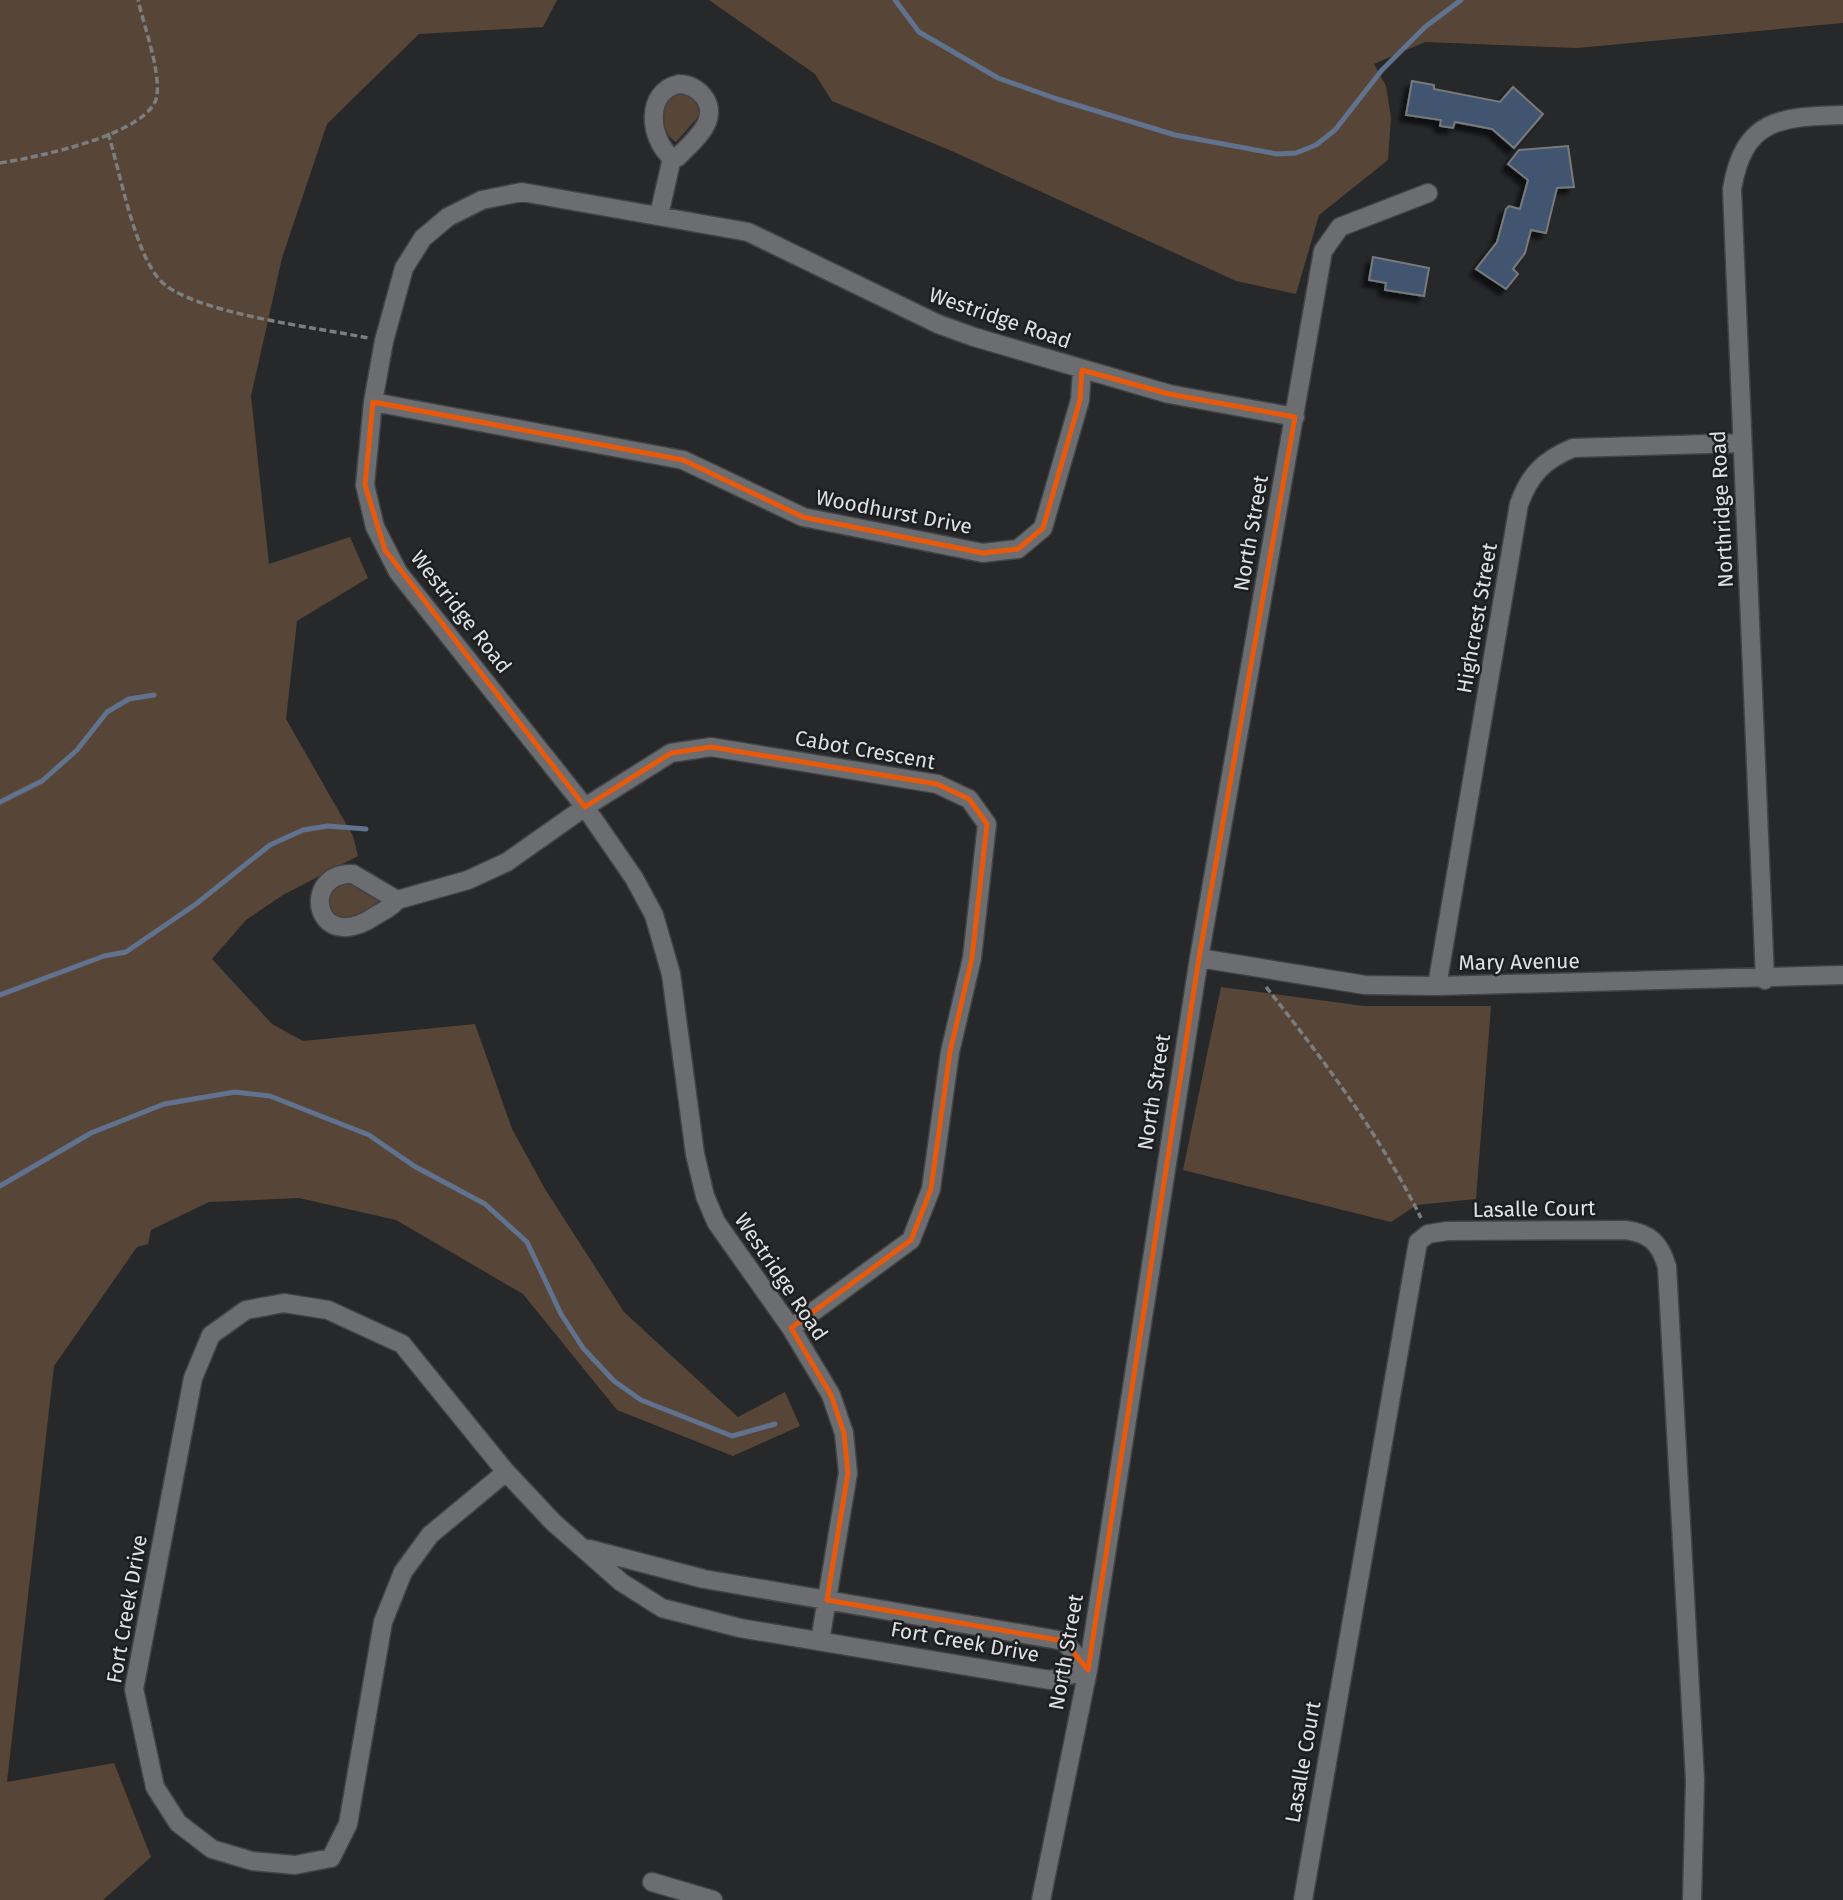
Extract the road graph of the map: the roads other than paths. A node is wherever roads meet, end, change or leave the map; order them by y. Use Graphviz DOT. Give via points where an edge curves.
graph roads {
  1 [pos="1843,115"];
  2 [pos="672,158"];
  3 [pos="1428,193"];
  4 [pos="659,215"];
  5 [pos="1082,370"];
  6 [pos="373,402"];
  7 [pos="1295,417"];
  8 [pos="1742,443"];
  9 [pos="585,807"];
  10 [pos="397,900"];
  11 [pos="1199,958"];
  12 [pos="1843,975"];
  13 [pos="1766,980"];
  14 [pos="1437,986"];
  15 [pos="791,1328"];
  16 [pos="506,1472"];
  17 [pos="582,1547"];
  18 [pos="827,1600"];
  19 [pos="820,1641"];
  20 [pos="1088,1670"];
  21 [pos="652,1882"];
  22 [pos="713,1900"];
  23 [pos="1041,1900"];
  24 [pos="1303,1900"];
  25 [pos="1692,1900"];
  1 -- 8 [label="street, Northridge Road" via="1783,118 1769,124 1742,150 1736,169 1732,189"];
  2 -- 4 [label="street"];
  3 -- 7 [label="street, North Street" via="1340,228 1323,251"];
  4 -- 5 [label="street, Westridge Road" via="748,232 938,324"];
  4 -- 6 [label="street, Westridge Road" via="522,192 482,200 448,217 423,238 404,268 383,341"];
  5 -- 6 [label="street, Woodhurst Drive" via="1080,400 1043,528 1018,549 983,553 803,517 683,460"];
  5 -- 7 [label="street, Westridge Road" via="1169,394"];
  6 -- 9 [label="street, Westridge Road" via="365,485 385,550"];
  7 -- 11 [label="street, North Street"];
  8 -- 13 [label="street, Northridge Road"];
  8 -- 14 [label="street, Highcrest Street" via="1573,449 1554,456 1526,484"];
  9 -- 10 [label="street, Cabot Crescent" via="507,862 468,880"];
  9 -- 15 [label="street, Westridge Road" via="634,878 664,943 705,1196 743,1264"];
  9 -- 15 [label="street, Cabot Crescent" via="671,754 711,747 937,784 969,799 987,824 972,958 950,1052 932,1189 911,1240"];
  11 -- 14 [label="street, Mary Avenue" via="1365,985"];
  11 -- 20 [label="street, North Street"];
  12 -- 13 [label="street, Mary Avenue"];
  13 -- 14 [label="street, Mary Avenue"];
  15 -- 18 [label="street, Westridge Road" via="831,1395 844,1433 848,1473"];
  16 -- 16 [label="street, Fort Creek Drive" via="402,1344 328,1310 285,1303 246,1310 211,1335 193,1378 134,1689 155,1787 178,1823 212,1849 252,1861 295,1865 331,1858 348,1824 383,1622 402,1572 430,1535"];
  16 -- 17 [label="street, Fort Creek Drive"];
  17 -- 18 [label="street, Fort Creek Drive" via="677,1574"];
  17 -- 19 [label="street, Fort Creek Drive" via="621,1582 662,1608 702,1621"];
  18 -- 19 [label="street, Westridge Road"];
  18 -- 20 [label="street, Fort Creek Drive" via="1064,1641"];
  19 -- 20 [label="street, Fort Creek Drive" via="1050,1680"];
  20 -- 23 [label="street, North Street"];
  21 -- 22 [label="street"];
  24 -- 25 [label="street, Lasalle Court" via="1418,1242 1428,1234 1447,1231 1625,1230 1654,1239 1667,1267 1695,1780"];
}
